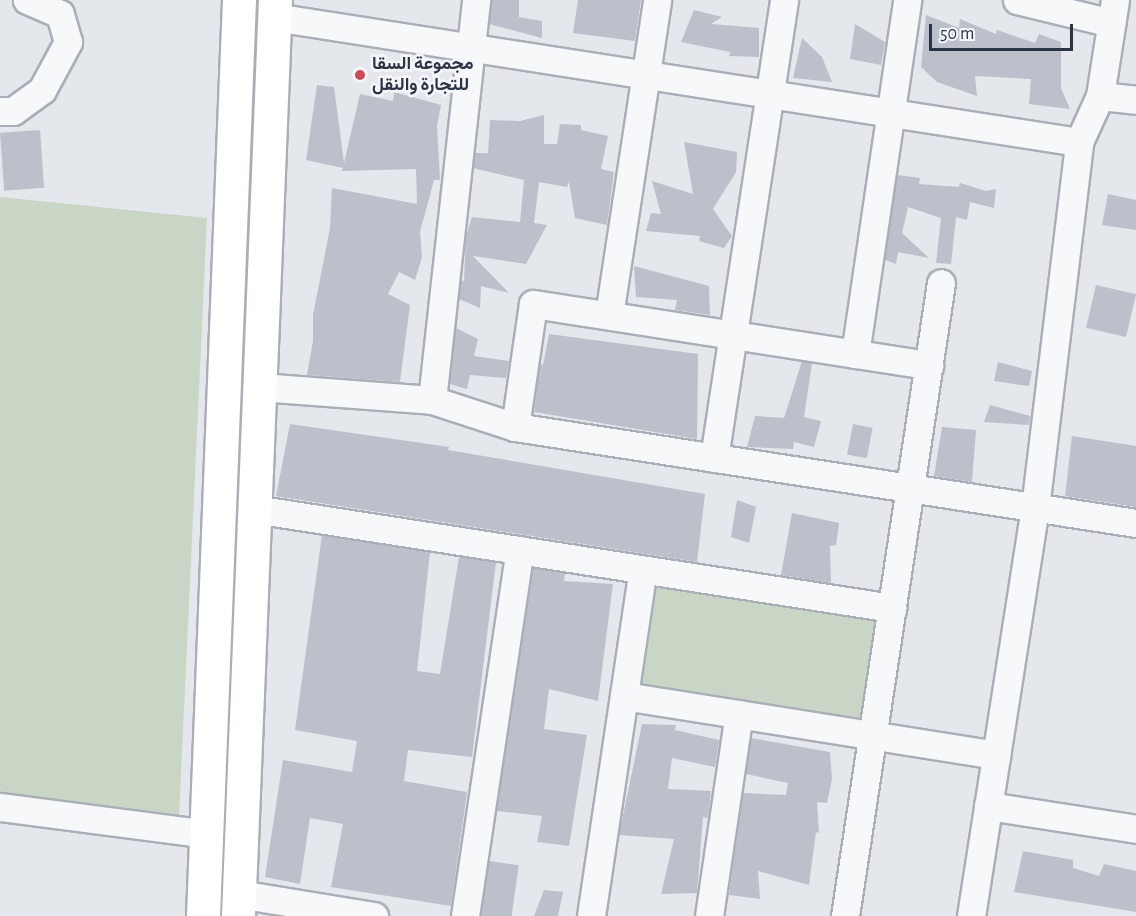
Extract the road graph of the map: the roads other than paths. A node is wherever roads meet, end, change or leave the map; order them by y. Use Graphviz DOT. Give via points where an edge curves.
graph roads {
  1 [pos="27,0"];
  2 [pos="239,0"];
  3 [pos="476,0"];
  4 [pos="657,0"];
  5 [pos="784,0"];
  6 [pos="907,0"];
  7 [pos="1017,0"];
  8 [pos="275,9"];
  9 [pos="1113,12"];
  10 [pos="468,48"];
  11 [pos="646,75"];
  12 [pos="770,94"];
  13 [pos="1100,96"];
  14 [pos="1136,100"];
  15 [pos="0,111"];
  16 [pos="891,113"];
  17 [pos="1079,142"];
  18 [pos="941,283"];
  19 [pos="609,315"];
  20 [pos="733,335"];
  21 [pos="855,354"];
  22 [pos="929,365"];
  23 [pos="260,387"];
  24 [pos="432,400"];
  25 [pos="515,427"];
  26 [pos="714,458"];
  27 [pos="910,489"];
  28 [pos="1035,508"];
  29 [pos="254,509"];
  30 [pos="1136,524"];
  31 [pos="520,550"];
  32 [pos="644,570"];
  33 [pos="892,608"];
  34 [pos="624,696"];
  35 [pos="739,714"];
  36 [pos="872,735"];
  37 [pos="996,754"];
  38 [pos="988,806"];
  39 [pos="0,807"];
  40 [pos="1136,829"];
  41 [pos="207,834"];
  42 [pos="238,905"];
  43 [pos="203,916"];
  44 [pos="374,916"];
  45 [pos="465,916"];
  46 [pos="591,916"];
  47 [pos="709,916"];
  48 [pos="845,916"];
  49 [pos="971,916"];
  1 -- 15 [label="street" via="60,14 68,42 42,90 13,111"];
  2 -- 41 [label="main road"];
  3 -- 10 [label="street"];
  4 -- 11 [label="street"];
  5 -- 12 [label="street"];
  6 -- 16 [label="street"];
  7 -- 9 [label="street"];
  8 -- 10 [label="street"];
  8 -- 23 [label="main road"];
  9 -- 13 [label="street"];
  10 -- 11 [label="street"];
  10 -- 24 [label="street"];
  11 -- 12 [label="street"];
  11 -- 19 [label="street"];
  12 -- 16 [label="street"];
  12 -- 20 [label="street"];
  13 -- 14 [label="street"];
  13 -- 17 [label="street"];
  16 -- 17 [label="street"];
  16 -- 21 [label="street"];
  17 -- 28 [label="street"];
  18 -- 22 [label="street"];
  19 -- 20 [label="street"];
  19 -- 25 [label="street" via="534,304"];
  20 -- 21 [label="street"];
  20 -- 26 [label="street"];
  21 -- 22 [label="street"];
  22 -- 27 [label="street"];
  23 -- 24 [label="street"];
  23 -- 29 [label="main road"];
  24 -- 25 [label="street"];
  25 -- 26 [label="street"];
  26 -- 27 [label="street"];
  27 -- 28 [label="street"];
  27 -- 33 [label="street"];
  28 -- 30 [label="street"];
  28 -- 37 [label="street"];
  29 -- 31 [label="street"];
  29 -- 42 [label="main road"];
  31 -- 32 [label="street"];
  31 -- 45 [label="street"];
  32 -- 33 [label="street"];
  32 -- 34 [label="street"];
  33 -- 36 [label="street"];
  34 -- 35 [label="street"];
  34 -- 46 [label="street"];
  35 -- 36 [label="street"];
  35 -- 47 [label="street"];
  36 -- 37 [label="street"];
  36 -- 48 [label="street"];
  37 -- 38 [label="street"];
  38 -- 40 [label="street"];
  38 -- 49 [label="street"];
  39 -- 41 [label="street"];
  41 -- 43 [label="main road"];
  42 -- 44 [label="street"];
}
